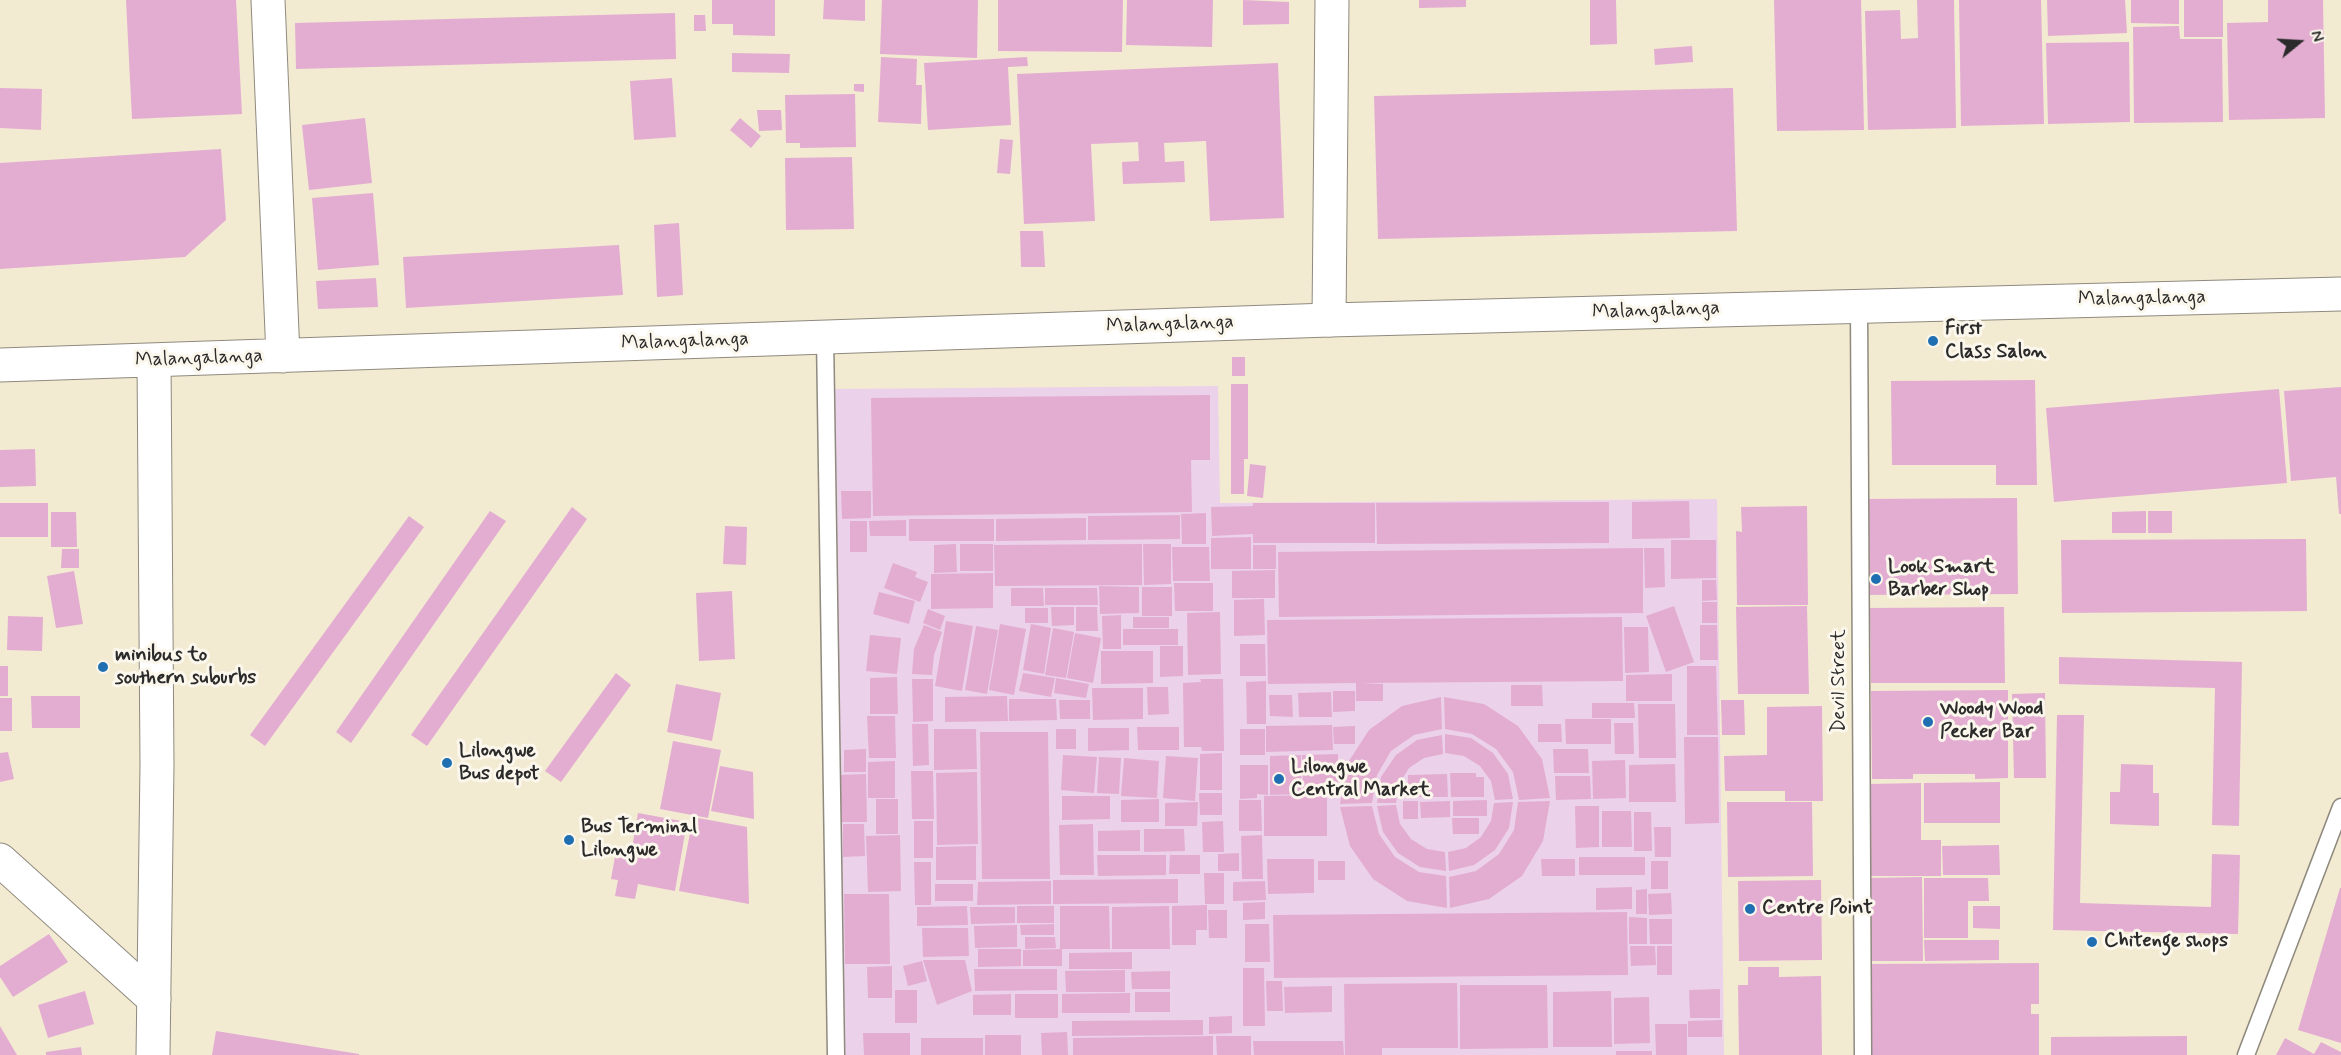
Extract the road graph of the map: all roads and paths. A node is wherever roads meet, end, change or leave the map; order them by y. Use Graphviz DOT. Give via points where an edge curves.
graph roads {
  1 [pos="268,0"];
  2 [pos="1332,0"];
  3 [pos="2341,294"];
  4 [pos="1859,306"];
  5 [pos="1329,320"];
  6 [pos="825,336"];
  7 [pos="283,356"];
  8 [pos="154,360"];
  9 [pos="0,365"];
  10 [pos="2341,807"];
  11 [pos="0,860"];
  12 [pos="154,999"];
  13 [pos="153,1055"];
  14 [pos="836,1055"];
  15 [pos="1863,1055"];
  16 [pos="2246,1055"];
  1 -- 7 [label="street"];
  2 -- 5 [label="street"];
  3 -- 4 [label="street, Malangalanga"];
  4 -- 5 [label="street, Malangalanga"];
  4 -- 15 [label="lane, Devil Street"];
  5 -- 6 [label="street, Malangalanga"];
  6 -- 7 [label="street, Malangalanga"];
  6 -- 14 [label="lane"];
  7 -- 8 [label="street, Malangalanga"];
  8 -- 9 [label="street, Malangalanga"];
  8 -- 12 [label="street"];
  10 -- 16 [label="lane"];
  11 -- 12 [label="street"];
  12 -- 13 [label="street"];
}
